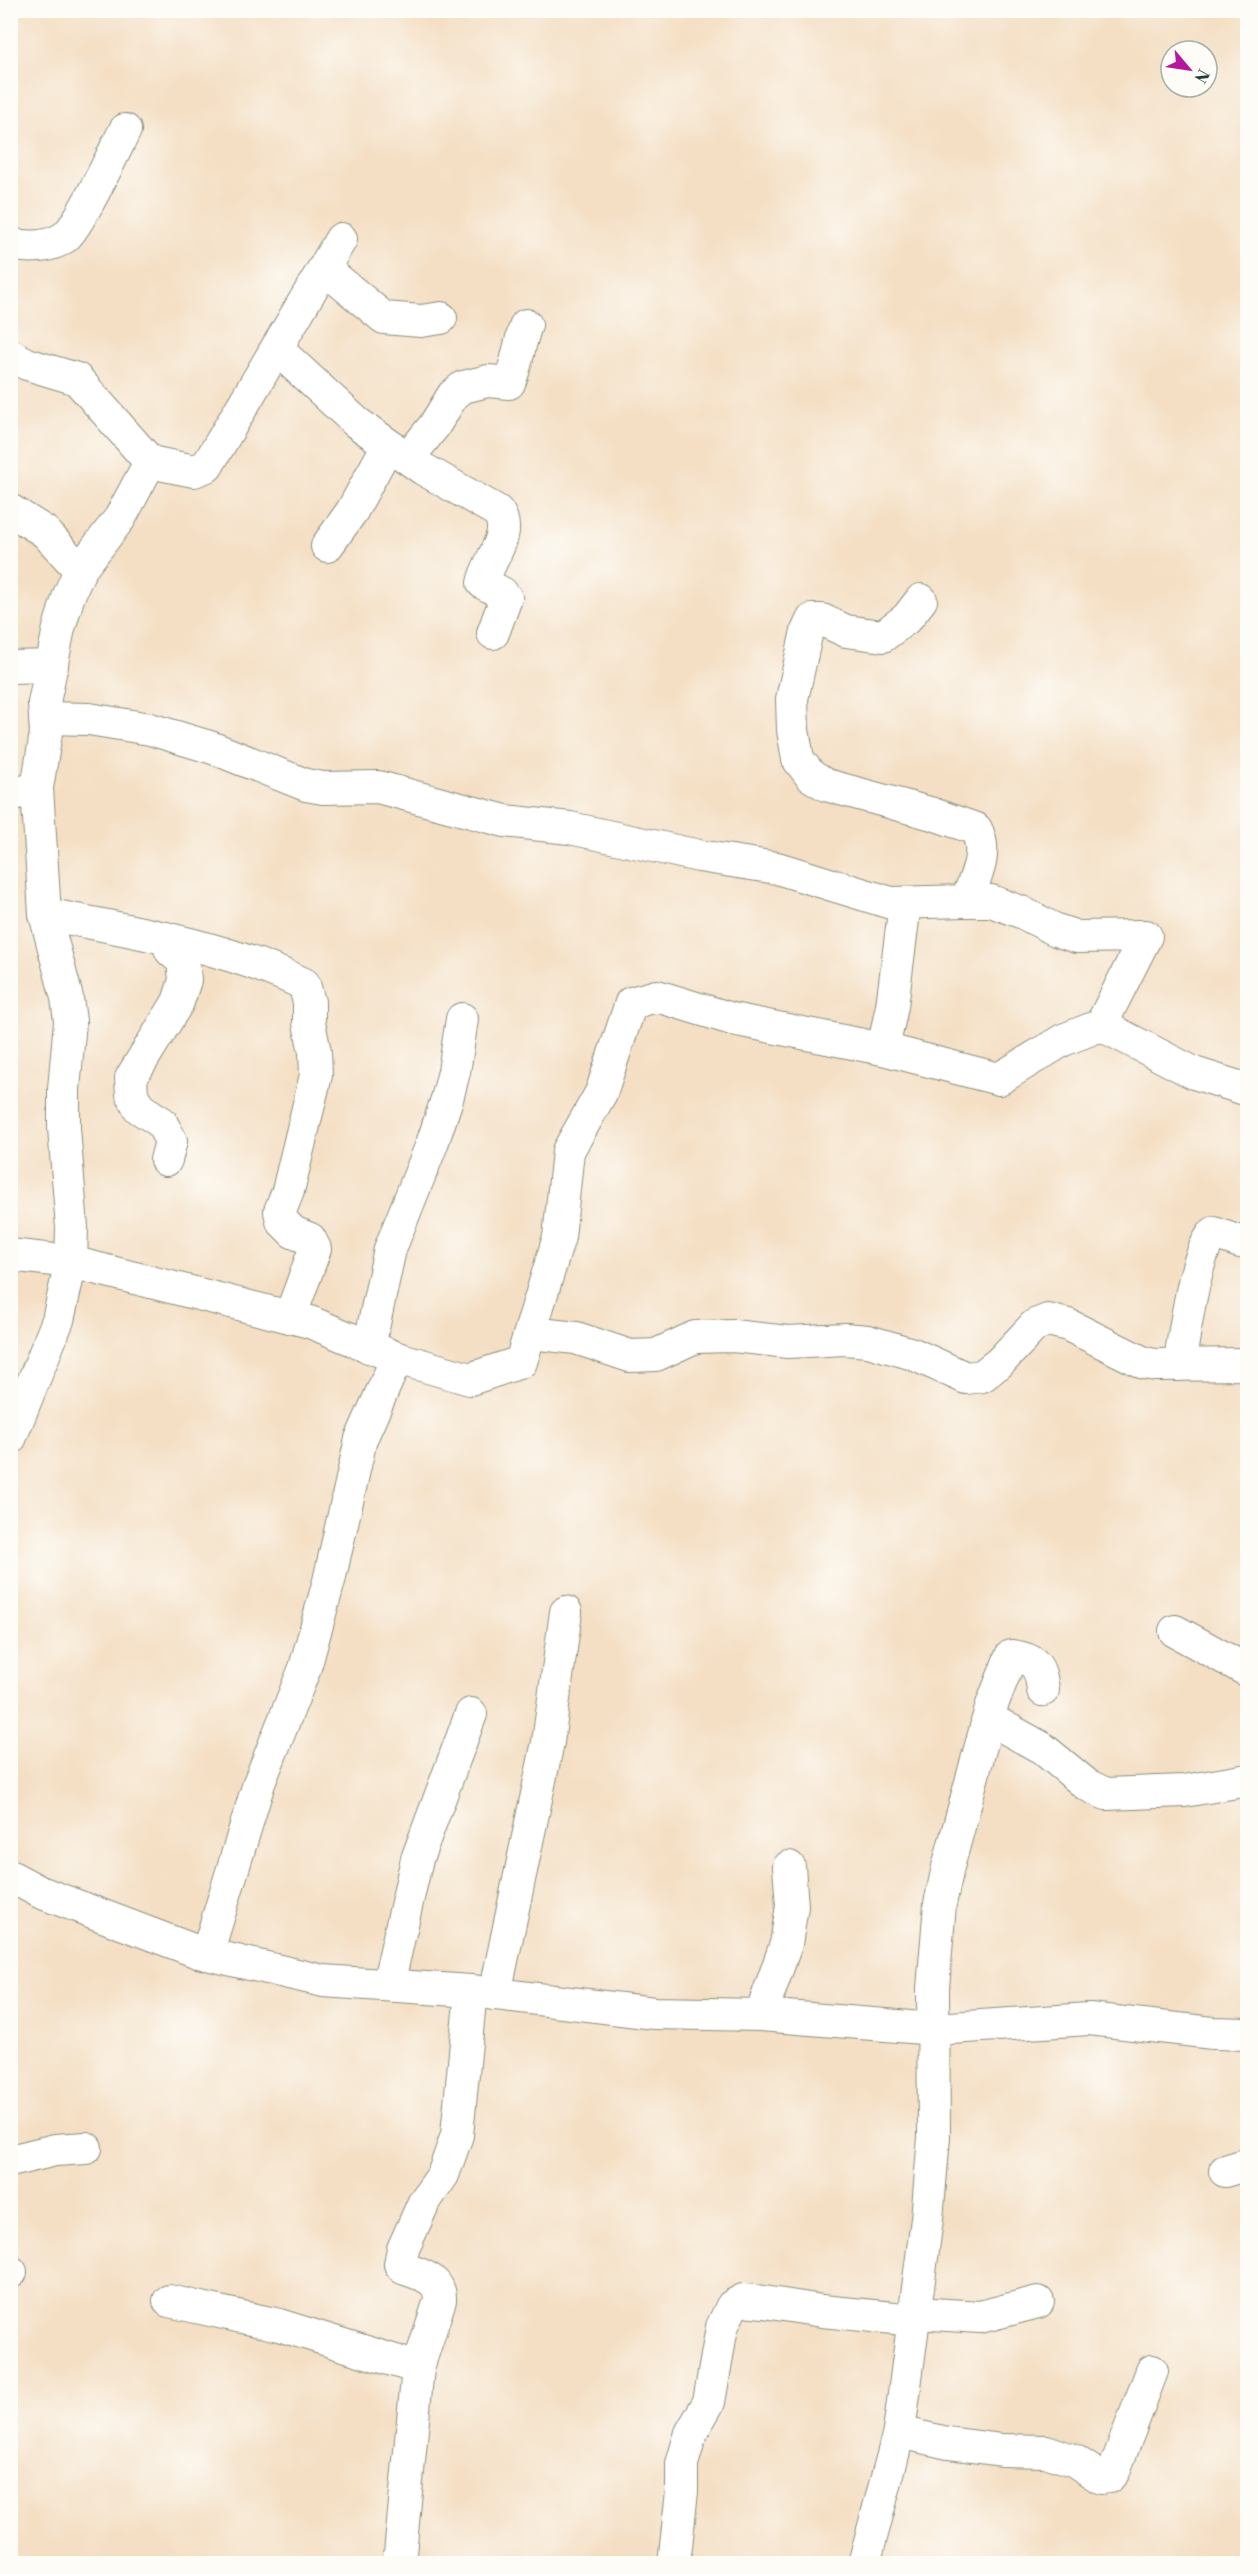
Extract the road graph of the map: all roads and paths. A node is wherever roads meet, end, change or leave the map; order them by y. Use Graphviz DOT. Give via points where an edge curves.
graph roads {
  1 [pos="125,130"];
  2 [pos="341,239"];
  3 [pos="10,244"];
  4 [pos="320,275"];
  5 [pos="441,318"];
  6 [pos="526,325"];
  7 [pos="278,350"];
  8 [pos="10,355"];
  9 [pos="398,451"];
  10 [pos="150,462"];
  11 [pos="10,510"];
  12 [pos="327,546"];
  13 [pos="80,570"];
  14 [pos="921,600"];
  15 [pos="493,633"];
  16 [pos="52,666"];
  17 [pos="10,667"];
  18 [pos="45,718"];
  19 [pos="24,791"];
  20 [pos="966,901"];
  21 [pos="905,904"];
  22 [pos="45,914"];
  23 [pos="166,938"];
  24 [pos="462,1019"];
  25 [pos="1101,1025"];
  26 [pos="883,1049"];
  27 [pos="1248,1090"];
  28 [pos="166,1160"];
  29 [pos="1248,1240"];
  30 [pos="10,1255"];
  31 [pos="71,1262"];
  32 [pos="290,1317"];
  33 [pos="531,1334"];
  34 [pos="369,1347"];
  35 [pos="397,1358"];
  36 [pos="1248,1364"];
  37 [pos="1179,1365"];
  38 [pos="10,1439"];
  39 [pos="566,1612"];
  40 [pos="1175,1631"];
  41 [pos="1248,1671"];
  42 [pos="1043,1690"];
  43 [pos="471,1714"];
  44 [pos="987,1722"];
  45 [pos="1248,1780"];
  46 [pos="789,1867"];
  47 [pos="10,1876"];
  48 [pos="207,1954"];
  49 [pos="388,1985"];
  50 [pos="483,1993"];
  51 [pos="761,2015"];
  52 [pos="935,2029"];
  53 [pos="1248,2034"];
  54 [pos="86,2148"];
  55 [pos="10,2161"];
  56 [pos="169,2301"];
  57 [pos="1038,2302"];
  58 [pos="915,2317"];
  59 [pos="418,2368"];
  60 [pos="1152,2371"];
  61 [pos="899,2432"];
  62 [pos="399,2564"];
  63 [pos="674,2564"];
  64 [pos="864,2564"];
  1 -- 3 [label="street" via="71,231 52,243 34,247"];
  2 -- 4 [label="street"];
  4 -- 5 [label="street" via="337,279 384,318"];
  4 -- 7 [label="street"];
  6 -- 9 [label="street" via="509,383 488,381 463,387 453,395 434,426"];
  7 -- 9 [label="street" via="356,422"];
  7 -- 10 [label="street" via="207,466 194,471"];
  8 -- 10 [label="street" via="76,379"];
  9 -- 12 [label="street"];
  9 -- 15 [label="street" via="502,518 505,532 483,583 506,598"];
  10 -- 13 [label="street" via="120,518"];
  11 -- 13 [label="street" via="45,532"];
  13 -- 16 [label="street" via="62,617"];
  14 -- 20 [label="street" via="907,618 883,636 846,631 822,620 812,621 792,699 798,759 811,776 826,785 933,814 975,830 981,838 982,851 978,874"];
  16 -- 17 [label="street"];
  16 -- 18 [label="street"];
  18 -- 19 [label="street" via="43,752"];
  18 -- 21 [label="street" via="89,719 150,729 213,748 306,785 378,787 505,821 570,828 699,856 777,868"];
  19 -- 22 [label="street"];
  20 -- 21 [label="street"];
  20 -- 25 [label="street" via="991,901 1077,938 1146,936"];
  21 -- 26 [label="street"];
  22 -- 23 [label="street"];
  22 -- 31 [label="street" via="70,1021 64,1128"];
  23 -- 28 [label="street" via="171,951 183,961 185,981 178,1002 131,1078 132,1094 140,1108 161,1122 171,1141"];
  23 -- 32 [label="street" via="237,956 304,984 316,1075 280,1211 282,1221 293,1232 310,1239 315,1249"];
  24 -- 34 [label="street" via="449,1090 390,1249"];
  25 -- 26 [label="street" via="1063,1040 999,1079"];
  25 -- 27 [label="street" via="1194,1073"];
  26 -- 33 [label="street" via="732,1019 657,996 631,1003 601,1093 568,1151 560,1237"];
  29 -- 37 [label="street" via="1240,1242 1214,1233 1207,1240"];
  30 -- 31 [label="street"];
  31 -- 32 [label="street"];
  31 -- 38 [label="street" via="58,1320"];
  32 -- 34 [label="street"];
  33 -- 35 [label="street" via="521,1362 470,1379"];
  33 -- 37 [label="street" via="576,1338 630,1356 656,1355 696,1337 868,1341 913,1354 966,1378 982,1376 1029,1330 1048,1320 1068,1325 1144,1363"];
  34 -- 35 [label="street"];
  35 -- 48 [label="street" via="361,1439 305,1668 259,1783"];
  36 -- 37 [label="street"];
  39 -- 50 [label="street" via="548,1742"];
  40 -- 41 [label="street"];
  42 -- 44 [label="street" via="1040,1671 1027,1658 1011,1656"];
  43 -- 49 [label="street" via="417,1859"];
  44 -- 45 [label="street" via="995,1722 1042,1748 1087,1785 1106,1794 1184,1791"];
  44 -- 52 [label="street" via="940,1904 933,1988"];
  46 -- 51 [label="street" via="792,1906 786,1944"];
  47 -- 48 [label="street" via="40,1892"];
  48 -- 49 [label="street" via="323,1981"];
  49 -- 50 [label="street"];
  50 -- 51 [label="street" via="654,2013"];
  50 -- 59 [label="street" via="457,2135 443,2175 424,2202 400,2264 435,2283 440,2290"];
  51 -- 52 [label="street"];
  52 -- 53 [label="street" via="1089,2019"];
  52 -- 58 [label="street" via="934,2137"];
  54 -- 55 [label="street" via="55,2150"];
  56 -- 59 [label="street" via="279,2325"];
  57 -- 58 [label="street" via="980,2317"];
  58 -- 61 [label="street"];
  58 -- 63 [label="street" via="822,2311 743,2300 732,2306 722,2327 709,2402 691,2433 682,2464"];
  59 -- 62 [label="street"];
  60 -- 61 [label="street" via="1109,2477 1101,2478 1075,2461 1046,2451 948,2443"];
  61 -- 64 [label="street"];
}
